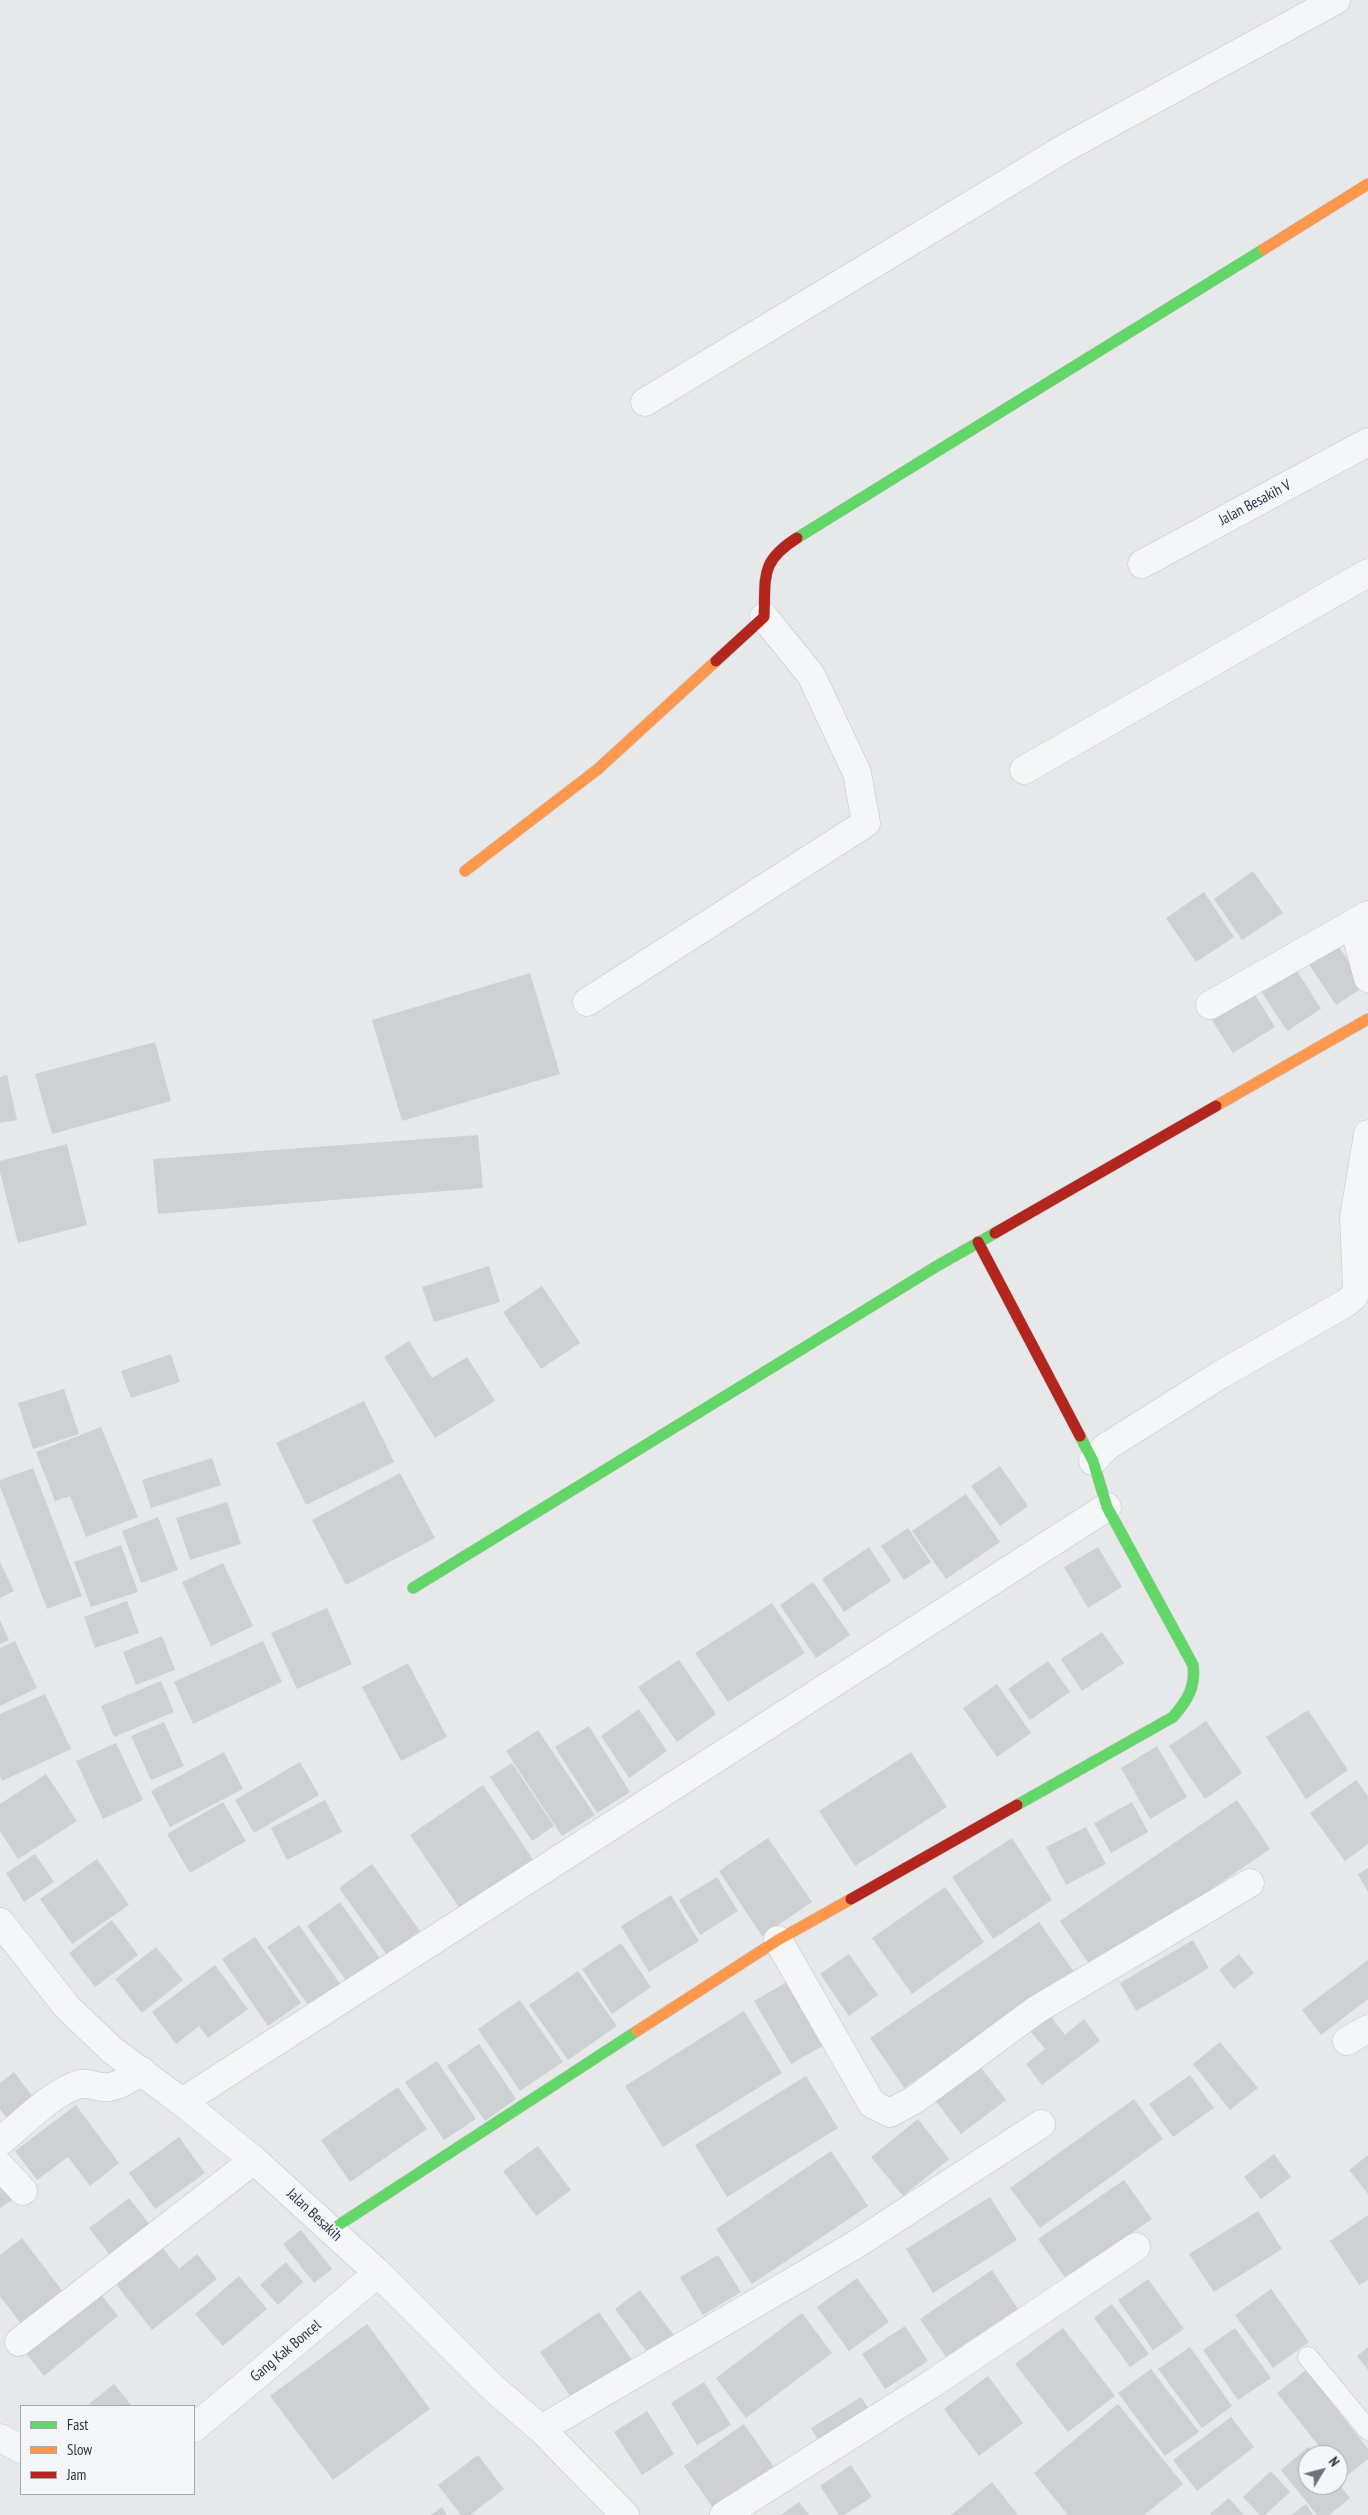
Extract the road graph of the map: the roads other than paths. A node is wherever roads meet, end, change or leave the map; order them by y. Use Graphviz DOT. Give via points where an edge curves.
graph roads {
  1 [pos="1336,0"];
  2 [pos="1368,184"];
  3 [pos="645,402"];
  4 [pos="1368,442"];
  5 [pos="1142,564"];
  6 [pos="1368,573"];
  7 [pos="764,617"];
  8 [pos="1024,770"];
  9 [pos="465,871"];
  10 [pos="1361,920"];
  11 [pos="1368,978"];
  12 [pos="587,1002"];
  13 [pos="1210,1005"];
  14 [pos="1368,1019"];
  15 [pos="1368,1134"];
  16 [pos="978,1242"];
  17 [pos="1093,1461"];
  18 [pos="1107,1507"];
  19 [pos="414,1588"];
  20 [pos="1250,1883"];
  21 [pos="0,1922"];
  22 [pos="778,1940"];
  23 [pos="142,2071"];
  24 [pos="182,2102"];
  25 [pos="1041,2124"];
  26 [pos="0,2142"];
  27 [pos="254,2160"];
  28 [pos="0,2166"];
  29 [pos="23,2191"];
  30 [pos="331,2230"];
  31 [pos="1136,2247"];
  32 [pos="378,2273"];
  33 [pos="18,2342"];
  34 [pos="1308,2357"];
  35 [pos="195,2427"];
  36 [pos="541,2429"];
  37 [pos="1368,2430"];
  38 [pos="0,2438"];
  39 [pos="20,2448"];
  40 [pos="625,2515"];
  41 [pos="724,2515"];
  1 -- 3 [label="street" via="1065,148"];
  2 -- 7 [label="street" via="783,547 767,566"];
  4 -- 5 [label="street, Jalan Besakih V"];
  6 -- 8 [label="street"];
  7 -- 9 [label="street" via="598,770"];
  7 -- 12 [label="street" via="811,676 857,774 866,823"];
  10 -- 11 [label="street"];
  10 -- 13 [label="street"];
  14 -- 16 [label="street"];
  15 -- 17 [label="street" via="1354,1217 1358,1274 1354,1296 1346,1304 1212,1380 1106,1447"];
  16 -- 17 [label="street"];
  16 -- 19 [label="street"];
  17 -- 18 [label="street"];
  18 -- 22 [label="street" via="1193,1664 1196,1678 1188,1701 1173,1717"];
  18 -- 24 [label="street"];
  20 -- 22 [label="street" via="1036,2010 914,2100 890,2113 872,2104"];
  21 -- 23 [label="street, Jalan Besakih" via="67,2007 112,2050"];
  22 -- 30 [label="street"];
  23 -- 24 [label="street, Jalan Besakih"];
  23 -- 26 [label="street" via="114,2086 91,2083 74,2086 44,2104"];
  24 -- 27 [label="street, Jalan Besakih"];
  25 -- 36 [label="street" via="855,2245"];
  27 -- 30 [label="street, Jalan Besakih"];
  27 -- 33 [label="street"];
  28 -- 29 [label="street"];
  30 -- 32 [label="street, Jalan Besakih"];
  31 -- 41 [label="street" via="930,2385"];
  32 -- 35 [label="street, Gang Kak Boncel"];
  32 -- 36 [label="street, Jalan Besakih" via="493,2388"];
  34 -- 37 [label="lane"];
  36 -- 40 [label="street, Jalan Besakih"];
  38 -- 39 [label="street"];
}
